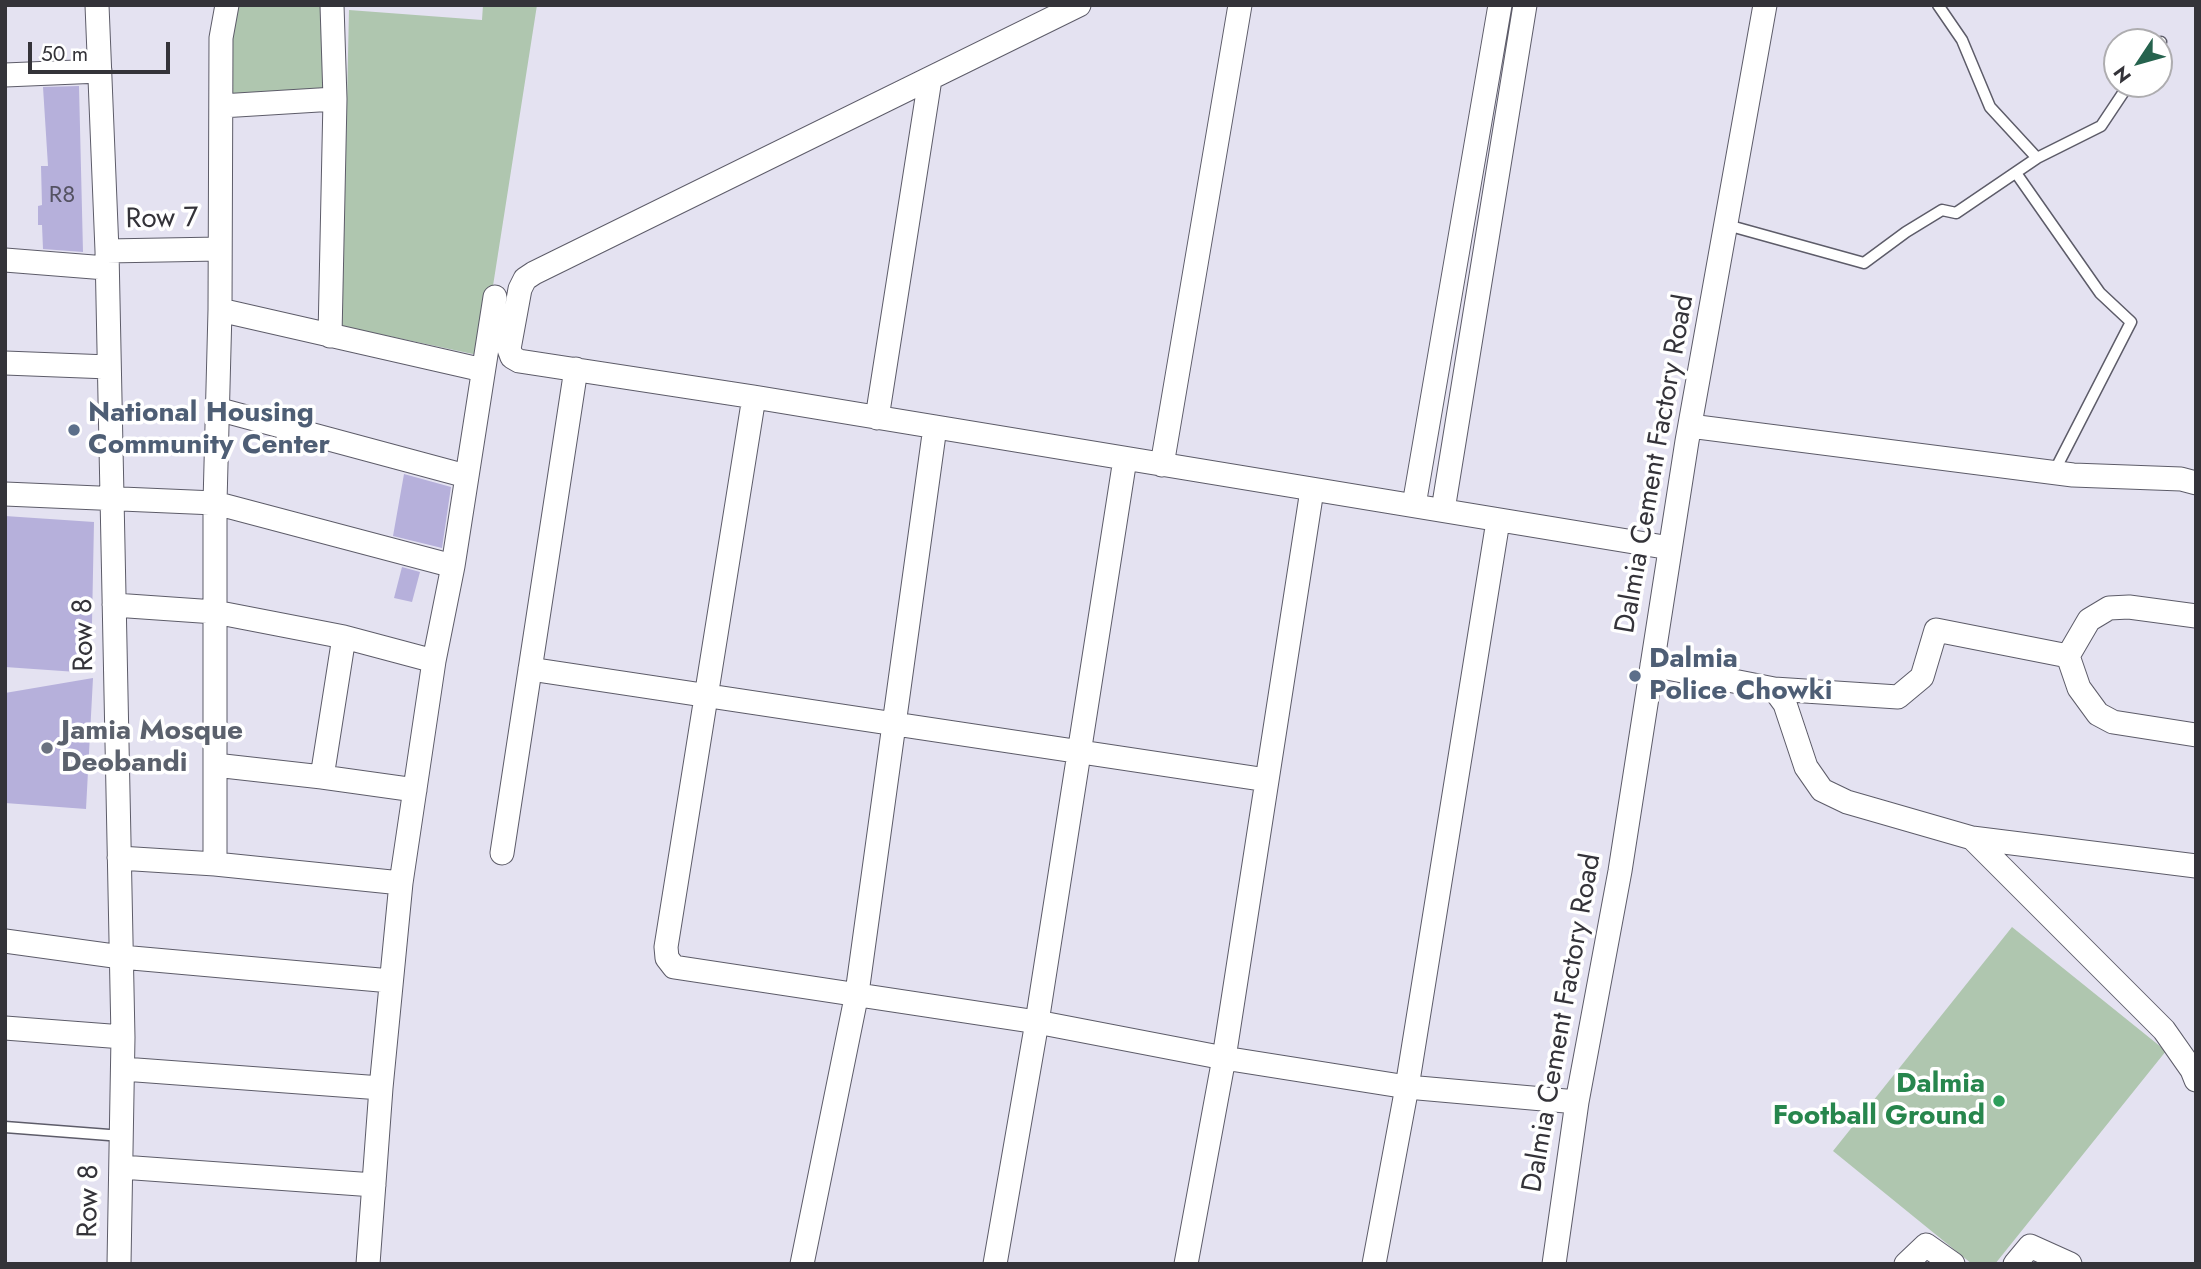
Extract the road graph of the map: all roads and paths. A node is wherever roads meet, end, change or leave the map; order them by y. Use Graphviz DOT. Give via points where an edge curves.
graph roads {
  1 [pos="97,5"];
  2 [pos="227,5"];
  3 [pos="332,5"];
  4 [pos="1079,5"];
  5 [pos="1240,5"];
  6 [pos="1500,5"];
  7 [pos="1525,5"];
  8 [pos="1765,5"];
  9 [pos="1938,5"];
  10 [pos="100,71"];
  11 [pos="5,75"];
  12 [pos="930,79"];
  13 [pos="2120,98"];
  14 [pos="335,99"];
  15 [pos="220,106"];
  16 [pos="2037,158"];
  17 [pos="2016,173"];
  18 [pos="1727,225"];
  19 [pos="219,249"];
  20 [pos="106,259"];
  21 [pos="5,260"];
  22 [pos="495,297"];
  23 [pos="220,310"];
  24 [pos="330,336"];
  25 [pos="5,363"];
  26 [pos="109,367"];
  27 [pos="576,369"];
  28 [pos="483,370"];
  29 [pos="754,397"];
  30 [pos="1431,406"];
  31 [pos="217,409"];
  32 [pos="1459,413"];
  33 [pos="877,418"];
  34 [pos="1689,426"];
  35 [pos="935,427"];
  36 [pos="1125,459"];
  37 [pos="1162,465"];
  38 [pos="2054,472"];
  39 [pos="466,476"];
  40 [pos="2196,483"];
  41 [pos="1312,490"];
  42 [pos="5,494"];
  43 [pos="112,500"];
  44 [pos="215,503"];
  45 [pos="1414,505"];
  46 [pos="1443,510"];
  47 [pos="1498,521"];
  48 [pos="1670,548"];
  49 [pos="453,566"];
  50 [pos="114,605"];
  51 [pos="215,612"];
  52 [pos="2196,616"];
  53 [pos="344,637"];
  54 [pos="2068,656"];
  55 [pos="434,661"];
  56 [pos="1652,665"];
  57 [pos="530,669"];
  58 [pos="1774,689"];
  59 [pos="708,696"];
  60 [pos="894,724"];
  61 [pos="2196,736"];
  62 [pos="1080,751"];
  63 [pos="215,765"];
  64 [pos="322,776"];
  65 [pos="1267,780"];
  66 [pos="415,790"];
  67 [pos="1972,838"];
  68 [pos="502,853"];
  69 [pos="119,858"];
  70 [pos="215,864"];
  71 [pos="2196,866"];
  72 [pos="401,883"];
  73 [pos="5,941"];
  74 [pos="121,957"];
  75 [pos="391,981"];
  76 [pos="857,993"];
  77 [pos="1037,1023"];
  78 [pos="5,1028"];
  79 [pos="123,1037"];
  80 [pos="1224,1058"];
  81 [pos="122,1069"];
  82 [pos="2196,1080"];
  83 [pos="1407,1087"];
  84 [pos="381,1088"];
  85 [pos="1577,1102"];
  86 [pos="5,1127"];
  87 [pos="122,1136"];
  88 [pos="121,1167"];
  89 [pos="374,1185"];
  90 [pos="119,1264"];
  91 [pos="368,1264"];
  92 [pos="802,1264"];
  93 [pos="995,1264"];
  94 [pos="1186,1264"];
  95 [pos="1374,1264"];
  96 [pos="1554,1264"];
  97 [pos="1906,1264"];
  98 [pos="1953,1264"];
  99 [pos="2015,1264"];
  100 [pos="2070,1264"];
  1 -- 10 [label="street, Row 8"];
  2 -- 15 [label="street" via="221,38"];
  3 -- 14 [label="street"];
  4 -- 12 [label="street"];
  5 -- 37 [label="street"];
  6 -- 30 [label="street"];
  7 -- 32 [label="street"];
  8 -- 18 [label="street, Dalmia Cement Factory Road"];
  9 -- 16 [label="lane" via="1962,40 1990,107"];
  10 -- 11 [label="street"];
  10 -- 20 [label="street, Row 8"];
  12 -- 27 [label="street" via="525,279 509,349 512,357"];
  12 -- 33 [label="street"];
  13 -- 16 [label="lane" via="2101,126"];
  14 -- 15 [label="street"];
  14 -- 24 [label="street"];
  15 -- 19 [label="street"];
  16 -- 17 [label="lane"];
  17 -- 18 [label="lane" via="1956,213 1942,210 1864,263"];
  17 -- 38 [label="lane" via="2100,293 2131,322"];
  18 -- 34 [label="street, Dalmia Cement Factory Road"];
  19 -- 20 [label="street, Row 7"];
  19 -- 23 [label="street"];
  20 -- 21 [label="street, Row 7"];
  20 -- 26 [label="street, Row 8"];
  22 -- 28 [label="street"];
  23 -- 24 [label="street"];
  23 -- 31 [label="street"];
  24 -- 28 [label="street"];
  25 -- 26 [label="street"];
  26 -- 43 [label="street, Row 8"];
  27 -- 29 [label="street"];
  27 -- 57 [label="street"];
  28 -- 39 [label="street"];
  29 -- 33 [label="street"];
  29 -- 59 [label="street"];
  30 -- 32 [label="street"];
  30 -- 45 [label="street"];
  31 -- 39 [label="street"];
  31 -- 44 [label="street"];
  32 -- 46 [label="street"];
  33 -- 35 [label="street"];
  34 -- 38 [label="street"];
  34 -- 48 [label="street, Dalmia Cement Factory Road"];
  35 -- 36 [label="street"];
  35 -- 60 [label="street"];
  36 -- 37 [label="street"];
  36 -- 62 [label="street"];
  37 -- 41 [label="street"];
  38 -- 40 [label="street"];
  39 -- 49 [label="street"];
  41 -- 45 [label="street"];
  41 -- 65 [label="street"];
  42 -- 43 [label="street"];
  43 -- 44 [label="street"];
  43 -- 50 [label="street, Row 8"];
  44 -- 49 [label="street"];
  44 -- 51 [label="street"];
  45 -- 46 [label="street"];
  46 -- 47 [label="street"];
  47 -- 48 [label="street"];
  47 -- 83 [label="street"];
  48 -- 56 [label="street, Dalmia Cement Factory Road"];
  49 -- 55 [label="street"];
  50 -- 51 [label="street"];
  50 -- 69 [label="street, Row 8"];
  51 -- 53 [label="street"];
  51 -- 63 [label="street"];
  52 -- 54 [label="street" via="2109,608 2089,620"];
  53 -- 55 [label="street"];
  53 -- 64 [label="street"];
  54 -- 58 [label="street" via="1936,630 1922,677 1898,697"];
  54 -- 61 [label="street" via="2079,688 2098,714 2113,722"];
  55 -- 66 [label="street"];
  56 -- 58 [label="street"];
  56 -- 85 [label="street, Dalmia Cement Factory Road"];
  57 -- 59 [label="street"];
  57 -- 68 [label="street"];
  58 -- 67 [label="street" via="1785,704 1805,767 1822,790 1846,802"];
  59 -- 60 [label="street"];
  59 -- 76 [label="street" via="667,958 674,967"];
  60 -- 62 [label="street"];
  60 -- 76 [label="street"];
  62 -- 65 [label="street"];
  62 -- 77 [label="street"];
  63 -- 64 [label="street"];
  63 -- 70 [label="street"];
  64 -- 66 [label="street"];
  65 -- 80 [label="street"];
  66 -- 72 [label="street"];
  67 -- 71 [label="street"];
  67 -- 82 [label="street" via="2164,1030"];
  69 -- 70 [label="street"];
  69 -- 74 [label="street, Row 8"];
  70 -- 72 [label="street"];
  72 -- 75 [label="street"];
  73 -- 74 [label="street"];
  74 -- 75 [label="street"];
  74 -- 79 [label="street, Row 8"];
  75 -- 84 [label="street"];
  76 -- 77 [label="street"];
  76 -- 92 [label="street"];
  77 -- 80 [label="street"];
  77 -- 93 [label="street"];
  78 -- 79 [label="street"];
  79 -- 81 [label="street, Row 8"];
  80 -- 83 [label="street"];
  80 -- 94 [label="street"];
  81 -- 84 [label="street"];
  81 -- 87 [label="street, Row 8"];
  83 -- 85 [label="street"];
  83 -- 95 [label="street"];
  84 -- 89 [label="street"];
  85 -- 96 [label="street, Dalmia Cement Factory Road"];
  86 -- 87 [label="lane"];
  87 -- 88 [label="street, Row 8"];
  88 -- 89 [label="street"];
  88 -- 90 [label="street, Row 8"];
  89 -- 91 [label="street"];
  97 -- 98 [label="street" via="1926,1245"];
  99 -- 100 [label="street" via="2030,1246"];
}
